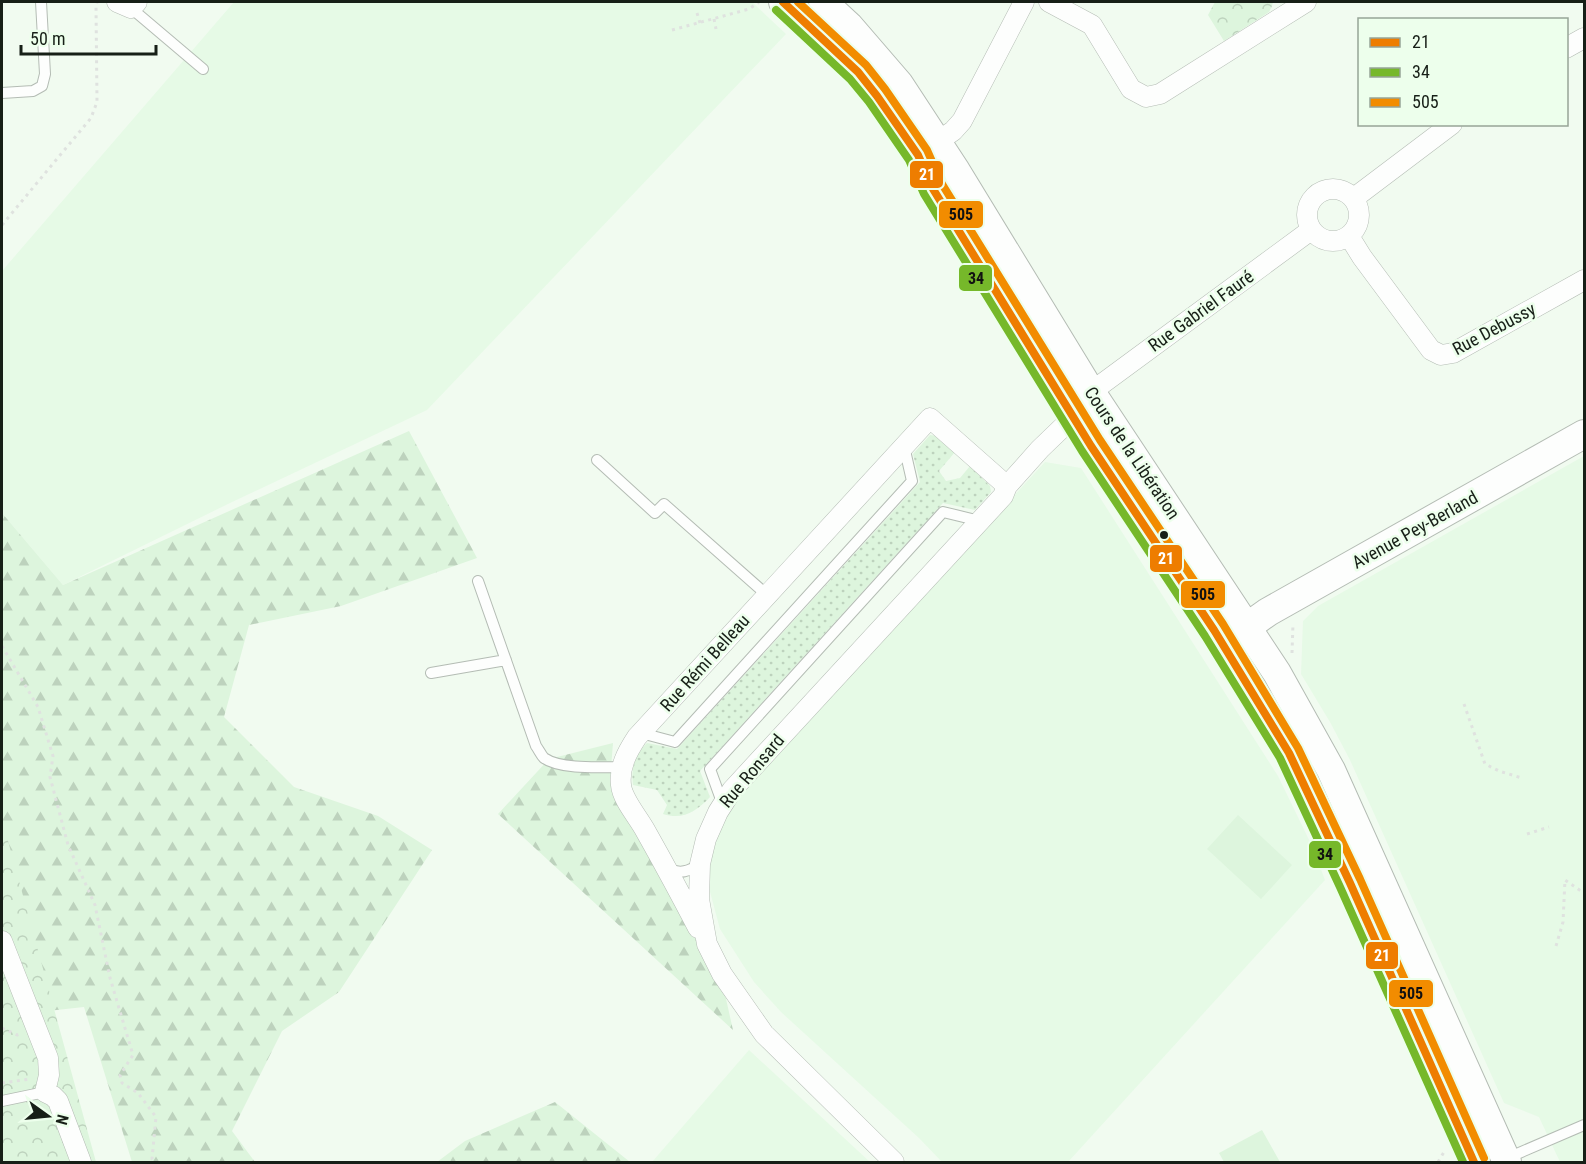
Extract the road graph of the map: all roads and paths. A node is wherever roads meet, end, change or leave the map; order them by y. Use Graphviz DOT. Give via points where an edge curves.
graph roads {
  1 [pos="41,2"];
  2 [pos="97,2"];
  3 [pos="759,2"];
  4 [pos="783,2"];
  5 [pos="823,2"];
  6 [pos="1024,2"];
  7 [pos="1049,2"];
  8 [pos="129,4"];
  9 [pos="1295,4"];
  10 [pos="697,13"];
  11 [pos="714,19"];
  12 [pos="700,23"];
  13 [pos="716,29"];
  14 [pos="672,30"];
  15 [pos="1584,38"];
  16 [pos="1568,47"];
  17 [pos="203,69"];
  18 [pos="2,93"];
  19 [pos="1449,126"];
  20 [pos="928,148"];
  21 [pos="1354,198"];
  22 [pos="2,225"];
  23 [pos="956,227"];
  24 [pos="1311,231"];
  25 [pos="1349,236"];
  26 [pos="1584,280"];
  27 [pos="1091,392"];
  28 [pos="1074,419"];
  29 [pos="1584,434"];
  30 [pos="903,446"];
  31 [pos="597,460"];
  32 [pos="1007,486"];
  33 [pos="1119,487"];
  34 [pos="1171,511"];
  35 [pos="980,520"];
  36 [pos="478,581"];
  37 [pos="767,596"];
  38 [pos="1247,627"];
  39 [pos="2,646"];
  40 [pos="506,660"];
  41 [pos="431,674"];
  42 [pos="1464,704"];
  43 [pos="641,734"];
  44 [pos="622,767"];
  45 [pos="1522,778"];
  46 [pos="723,805"];
  47 [pos="1549,827"];
  48 [pos="1527,834"];
  49 [pos="700,864"];
  50 [pos="665,866"];
  51 [pos="1584,892"];
  52 [pos="2,941"];
  53 [pos="706,944"];
  54 [pos="1556,946"];
  55 [pos="1391,973"];
  56 [pos="45,1092"];
  57 [pos="2,1101"];
  58 [pos="1584,1125"];
  59 [pos="1503,1161"];
  60 [pos="81,1162"];
  61 [pos="155,1162"];
  62 [pos="894,1162"];
  63 [pos="1474,1162"];
  1 -- 18 [label="lane" via="45,74 42,86 33,91"];
  2 -- 22 [label="path" via="96,102 91,118"];
  3 -- 11 [label="path" via="749,9"];
  4 -- 20 [label="main road, Cours de la Libération" via="858,72"];
  5 -- 20 [label="main road, Cours de la Libération" via="899,84"];
  6 -- 20 [label="street" via="962,121"];
  7 -- 9 [label="street" via="1092,25 1131,89 1146,97 1160,94"];
  8 -- 17 [label="lane"];
  10 -- 12 [label="path"];
  11 -- 12 [label="path"];
  11 -- 13 [label="path"];
  12 -- 14 [label="path"];
  15 -- 16 [label="street"];
  19 -- 21 [label="street"];
  20 -- 23 [label="main road, Cours de la Libération" via="933,189"];
  20 -- 27 [label="main road, Cours de la Libération"];
  21 -- 24 [label="street" via="1339,189 1321,191 1306,213"];
  21 -- 25 [label="street" via="1358,222"];
  23 -- 27 [label="main road" via="989,254 1070,380 1081,390"];
  23 -- 28 [label="main road, Cours de la Libération"];
  24 -- 25 [label="street" via="1333,242"];
  24 -- 27 [label="street, Rue Gabriel Fauré"];
  25 -- 26 [label="street, Rue Debussy" via="1431,350 1441,355 1453,353"];
  27 -- 28 [label="street, Rue Ronsard"];
  27 -- 34 [label="main road, Cours de la Libération"];
  28 -- 32 [label="street, Rue Ronsard" via="1053,435"];
  28 -- 33 [label="main road, Cours de la Libération"];
  28 -- 34 [label="main road" via="1102,440 1136,481"];
  29 -- 38 [label="main road, Avenue Pey-Berland"];
  30 -- 32 [label="street, Rue Rémi Belleau" via="930,418"];
  30 -- 37 [label="street, Rue Rémi Belleau"];
  30 -- 43 [label="lane" via="912,481 675,742"];
  31 -- 37 [label="lane" via="655,513 664,504"];
  32 -- 35 [label="street, Rue Ronsard" via="1003,496"];
  33 -- 38 [label="main road" via="1161,523 1219,609"];
  33 -- 55 [label="main road, Cours de la Libération" via="1289,753"];
  34 -- 38 [label="main road, Cours de la Libération"];
  35 -- 46 [label="street, Rue Ronsard" via="732,790"];
  35 -- 46 [label="lane" via="944,512 710,769"];
  36 -- 40 [label="lane"];
  37 -- 43 [label="street, Rue Rémi Belleau"];
  38 -- 59 [label="main road, Cours de la Libération" via="1331,770"];
  39 -- 61 [label="path" via="38,708 53,756 50,777 68,845 95,905 110,978 133,1055 120,1075 122,1083 138,1093 156,1117 152,1159"];
  40 -- 41 [label="lane"];
  40 -- 44 [label="lane" via="543,757 581,767"];
  42 -- 45 [label="path" via="1485,764"];
  43 -- 44 [label="street, Rue Rémi Belleau" via="626,754"];
  44 -- 50 [label="street" via="621,786 627,800"];
  46 -- 49 [label="street, Rue Ronsard" via="706,839"];
  47 -- 48 [label="path"];
  49 -- 50 [label="lane" via="684,872"];
  49 -- 53 [label="street, Rue Ronsard" via="699,899"];
  50 -- 53 [label="street"];
  51 -- 54 [label="path" via="1565,880 1563,922"];
  52 -- 56 [label="street" via="48,1059"];
  53 -- 62 [label="street, Rue Ronsard" via="764,1034"];
  55 -- 59 [label="main road" via="1425,1013 1476,1124"];
  55 -- 63 [label="main road, Cours de la Libération"];
  56 -- 57 [label="lane"];
  56 -- 60 [label="street" via="58,1101"];
  58 -- 59 [label="lane"];
}
